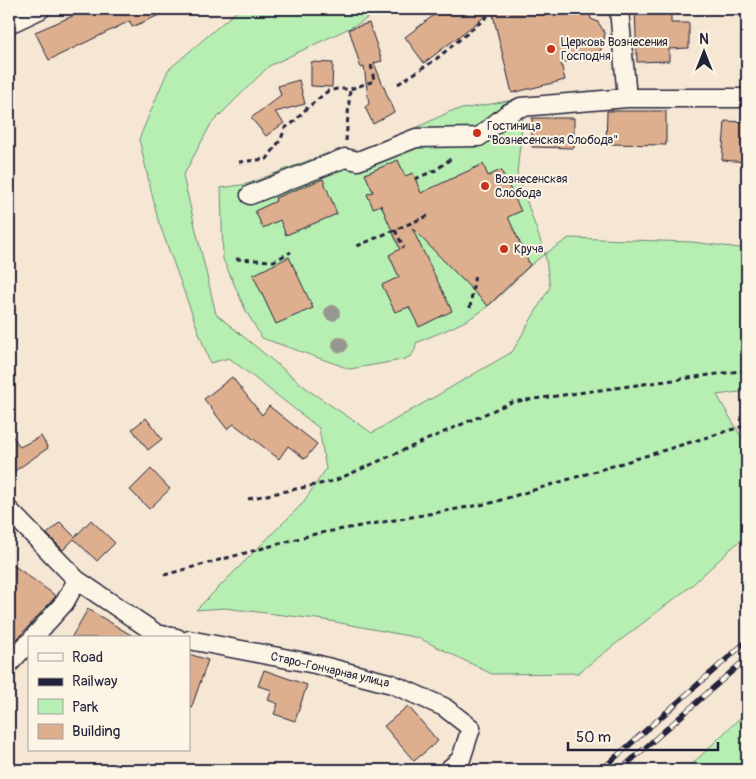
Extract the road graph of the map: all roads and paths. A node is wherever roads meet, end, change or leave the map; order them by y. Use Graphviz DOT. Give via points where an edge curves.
graph roads {
  1 [pos="41,9"];
  2 [pos="503,9"];
  3 [pos="619,9"];
  4 [pos="9,24"];
  5 [pos="371,64"];
  6 [pos="398,84"];
  7 [pos="350,90"];
  8 [pos="627,98"];
  9 [pos="747,98"];
  10 [pos="345,158"];
  11 [pos="239,162"];
  12 [pos="436,170"];
  13 [pos="415,180"];
  14 [pos="250,195"];
  15 [pos="430,215"];
  16 [pos="395,230"];
  17 [pos="357,246"];
  18 [pos="404,248"];
  19 [pos="291,252"];
  20 [pos="236,260"];
  21 [pos="475,274"];
  22 [pos="470,308"];
  23 [pos="747,370"];
  24 [pos="747,425"];
  25 [pos="248,499"];
  26 [pos="9,510"];
  27 [pos="164,575"];
  28 [pos="77,580"];
  29 [pos="35,636"];
  30 [pos="167,636"];
  31 [pos="190,640"];
  32 [pos="28,643"];
  33 [pos="9,664"];
  34 [pos="448,770"];
  1 -- 4 [label="street"];
  2 -- 6 [label="path" via="494,12 435,60"];
  3 -- 8 [label="street"];
  5 -- 7 [label="path" via="374,81"];
  7 -- 10 [label="path"];
  7 -- 11 [label="path" via="328,91 307,108 285,128 267,159"];
  8 -- 9 [label="street"];
  8 -- 10 [label="street" via="521,107 507,114 480,137 416,138 358,161"];
  10 -- 14 [label="street"];
  12 -- 13 [label="path"];
  15 -- 16 [label="path"];
  16 -- 17 [label="path"];
  16 -- 18 [label="path"];
  19 -- 20 [label="path" via="274,261"];
  21 -- 22 [label="path"];
  23 -- 25 [label="path" via="512,402 334,481"];
  24 -- 27 [label="path" via="491,503 315,534"];
  26 -- 28 [label="street"];
  28 -- 29 [label="street" via="65,602"];
  28 -- 30 [label="street" via="157,634"];
  31 -- 34 [label="street, Старо-Гончарная улица" via="315,664 392,684 444,707 471,728 461,760"];
  32 -- 33 [label="street"];
}
